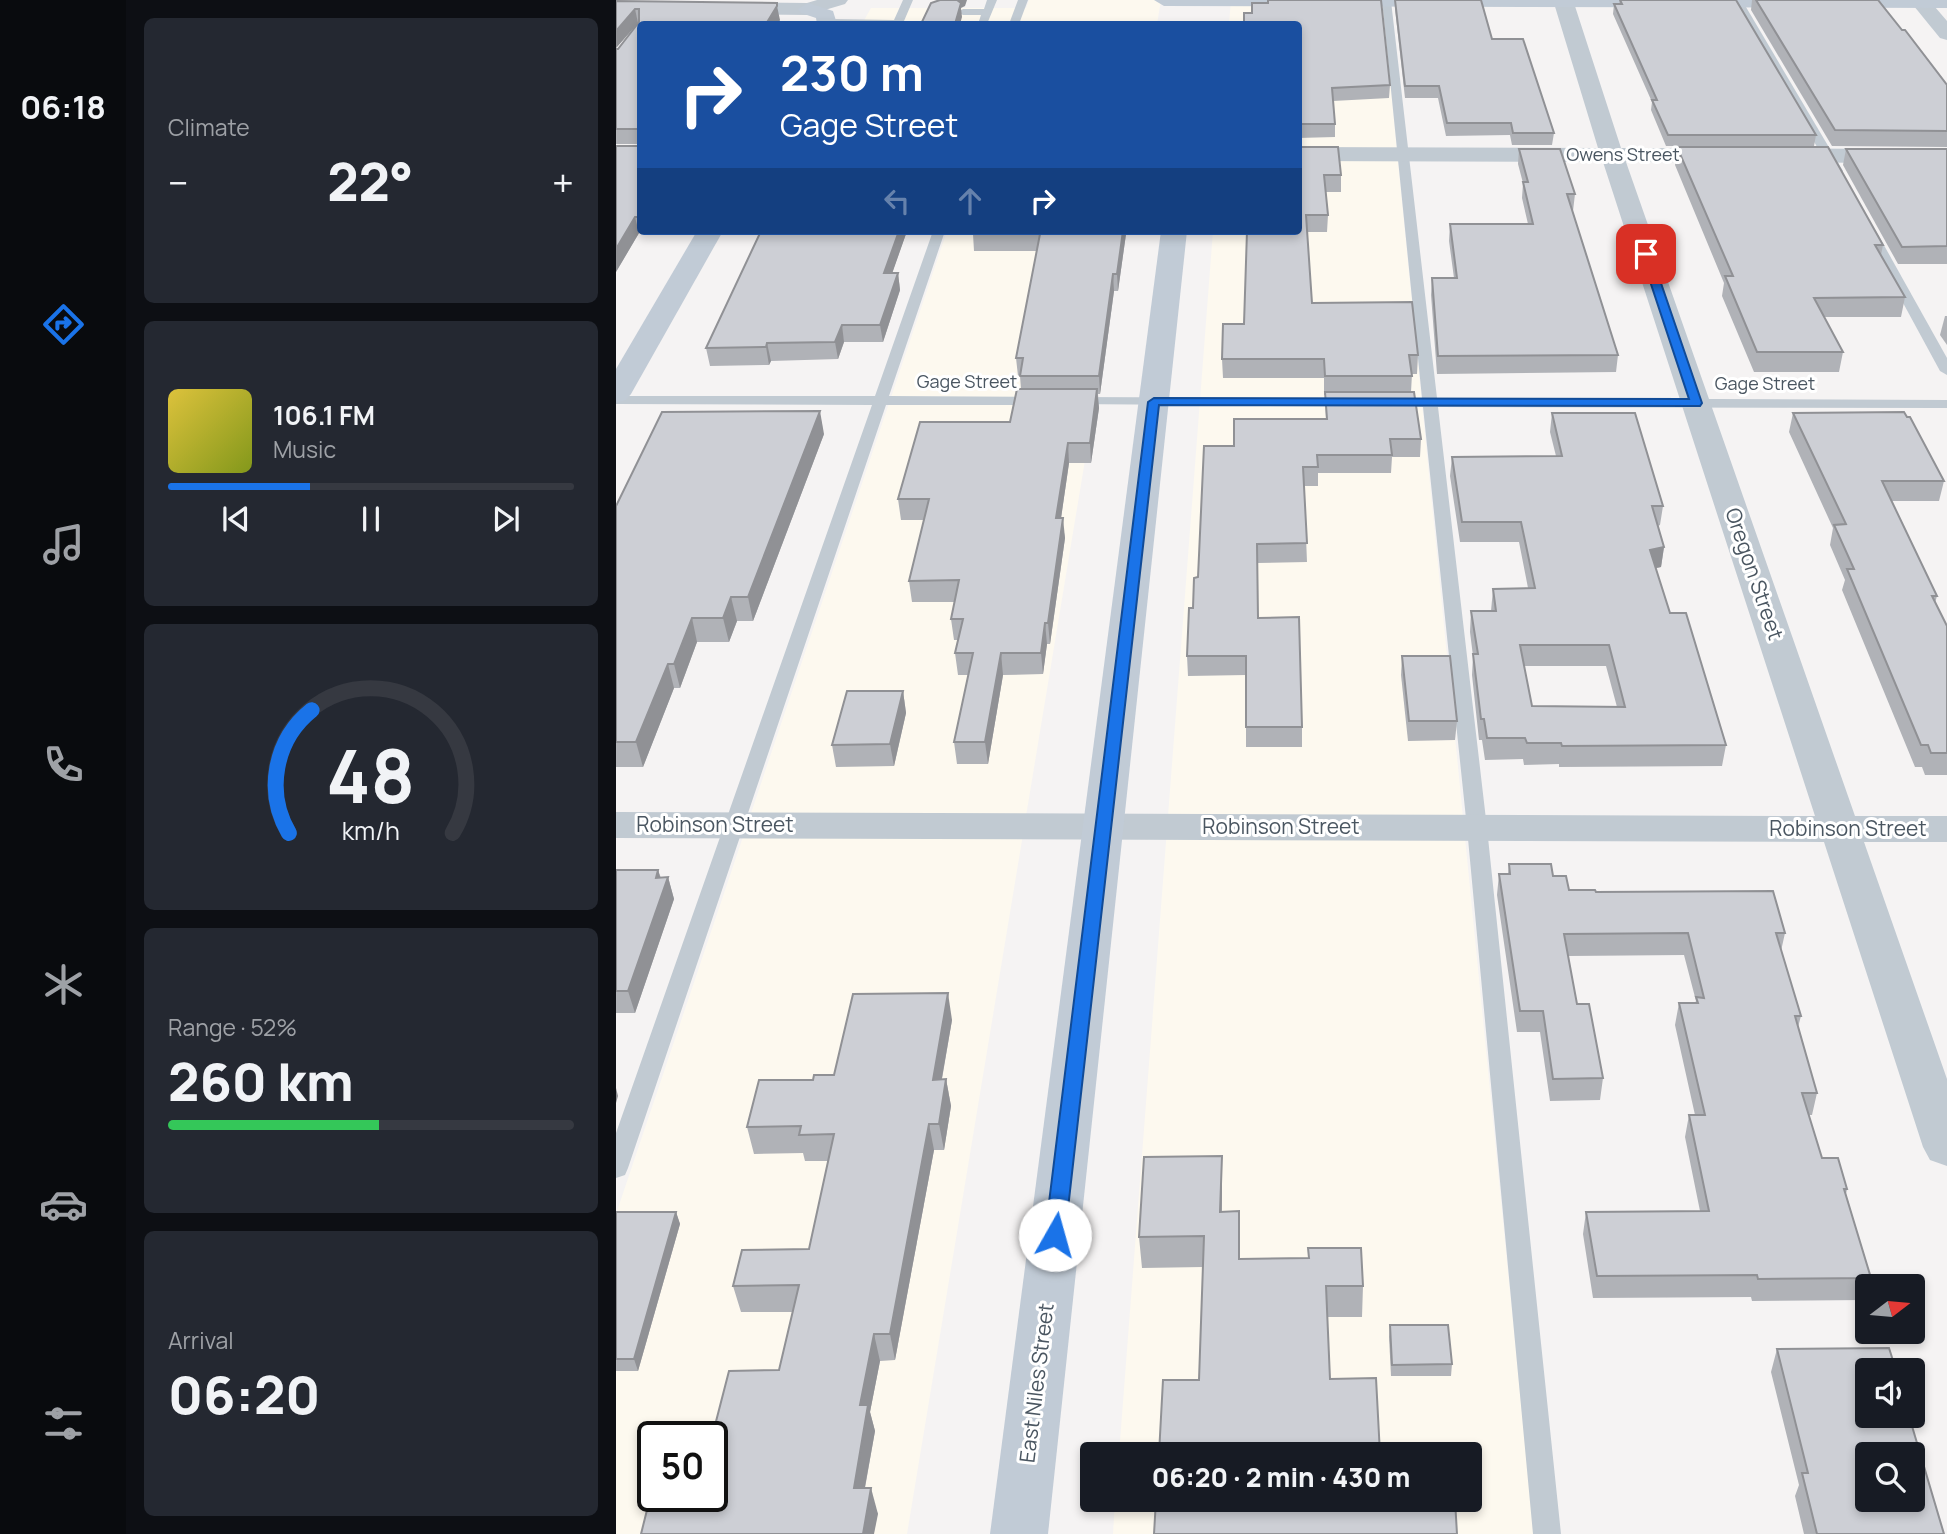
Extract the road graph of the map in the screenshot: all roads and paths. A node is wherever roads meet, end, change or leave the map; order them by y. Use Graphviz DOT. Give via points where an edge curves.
graph roads {
  1 [pos="841,0"];
  2 [pos="908,0"];
  3 [pos="992,0"];
  4 [pos="1023,0"];
  5 [pos="1164,0"];
  6 [pos="1386,1"];
  7 [pos="1563,1"];
  8 [pos="1919,1"];
  9 [pos="1738,2"];
  10 [pos="1947,2"];
  11 [pos="1204,5"];
  12 [pos="710,8"];
  13 [pos="808,9"];
  14 [pos="964,12"];
  15 [pos="987,12"];
  16 [pos="901,19"];
  17 [pos="828,21"];
  18 [pos="830,21"];
  19 [pos="872,21"];
  20 [pos="984,21"];
  21 [pos="1015,21"];
  22 [pos="1947,34"];
  23 [pos="1302,155"];
  24 [pos="1403,155"];
  25 [pos="1612,155"];
  26 [pos="1828,155"];
  27 [pos="1947,156"];
  28 [pos="1842,179"];
  29 [pos="1861,215"];
  30 [pos="708,235"];
  31 [pos="938,235"];
  32 [pos="1174,235"];
  33 [pos="1947,371"];
  34 [pos="616,394"];
  35 [pos="616,400"];
  36 [pos="878,401"];
  37 [pos="1154,402"];
  38 [pos="1431,402"];
  39 [pos="1696,403"];
  40 [pos="1947,404"];
  41 [pos="616,825"];
  42 [pos="733,825"];
  43 [pos="1103,827"];
  44 [pos="1477,828"];
  45 [pos="1840,829"];
  46 [pos="1947,829"];
  47 [pos="1947,1147"];
  48 [pos="616,1168"];
  49 [pos="1020,1534"];
  50 [pos="1547,1534"];
  1 -- 13 [label="street"];
  1 -- 18 [label="main road"];
  2 -- 16 [label="lane"];
  3 -- 15 [label="lane"];
  4 -- 21 [label="lane"];
  5 -- 11 [label="main road"];
  6 -- 7 [label="main road"];
  6 -- 11 [label="main road"];
  6 -- 24 [label="lane"];
  7 -- 9 [label="main road"];
  7 -- 25 [label="street, Oregon Street"];
  8 -- 9 [label="main road"];
  8 -- 10 [label="main road"];
  8 -- 22 [label="street"];
  9 -- 26 [label="lane"];
  12 -- 13 [label="street"];
  13 -- 17 [label="main road" via="826,15"];
  14 -- 15 [label="lane"];
  15 -- 20 [label="lane"];
  16 -- 19 [label="lane"];
  23 -- 24 [label="street, Owens Street"];
  24 -- 25 [label="street, Owens Street"];
  24 -- 38 [label="lane"];
  25 -- 26 [label="street, Owens Street"];
  25 -- 39 [label="street, Oregon Street"];
  26 -- 27 [label="street, Owens Street"];
  26 -- 28 [label="lane"];
  29 -- 33 [label="lane"];
  30 -- 34 [label="main road"];
  31 -- 36 [label="lane"];
  32 -- 37 [label="main road, East Niles Street"];
  35 -- 36 [label="lane, Gage Street"];
  36 -- 37 [label="lane, Gage Street"];
  36 -- 42 [label="lane"];
  37 -- 38 [label="lane, Gage Street"];
  37 -- 43 [label="main road, East Niles Street"];
  38 -- 39 [label="lane, Gage Street"];
  38 -- 44 [label="lane"];
  39 -- 40 [label="lane, Gage Street"];
  39 -- 45 [label="street, Oregon Street"];
  41 -- 42 [label="street, Robinson Street"];
  42 -- 43 [label="street, Robinson Street"];
  42 -- 48 [label="lane"];
  43 -- 44 [label="street, Robinson Street"];
  43 -- 49 [label="main road, East Niles Street"];
  44 -- 45 [label="street, Robinson Street"];
  44 -- 50 [label="lane"];
  45 -- 46 [label="street, Robinson Street"];
  45 -- 47 [label="street, Oregon Street"];
}
